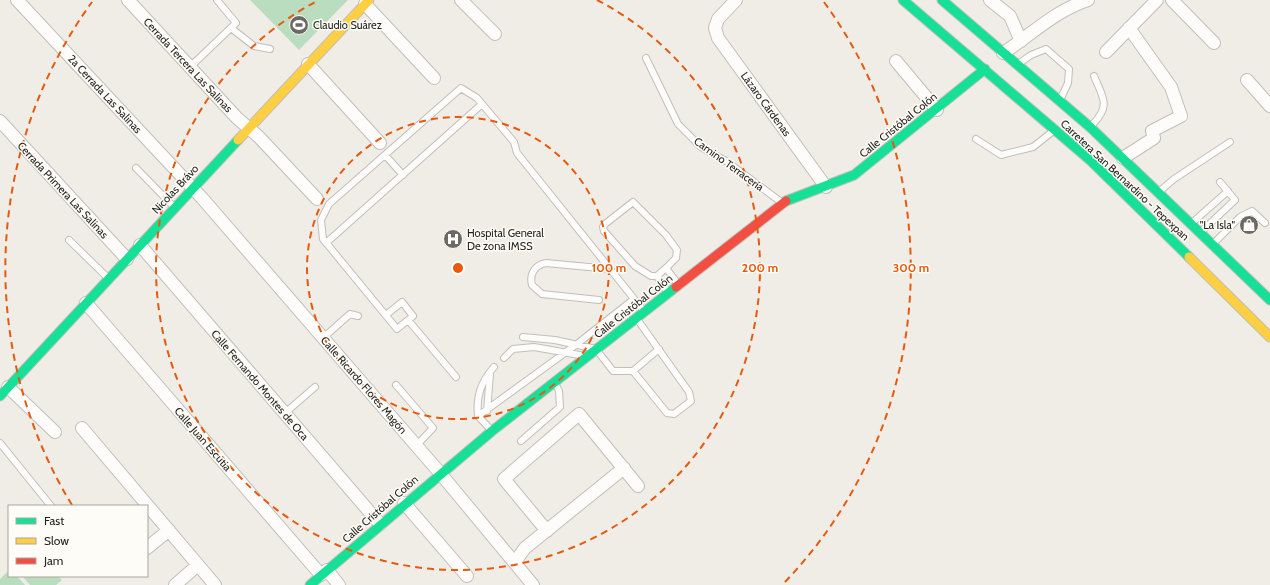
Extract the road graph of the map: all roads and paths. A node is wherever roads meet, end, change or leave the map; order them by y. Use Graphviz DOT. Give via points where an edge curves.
graph roads {
  1 [pos="17,0"];
  2 [pos="128,0"];
  3 [pos="217,0"];
  4 [pos="461,0"];
  5 [pos="736,0"];
  6 [pos="903,0"];
  7 [pos="942,0"];
  8 [pos="990,0"];
  9 [pos="1157,0"];
  10 [pos="1172,0"];
  11 [pos="1079,1"];
  12 [pos="367,2"];
  13 [pos="231,28"];
  14 [pos="1129,28"];
  15 [pos="495,34"];
  16 [pos="1021,41"];
  17 [pos="1214,43"];
  18 [pos="270,49"];
  19 [pos="1106,52"];
  20 [pos="1003,53"];
  21 [pos="646,58"];
  22 [pos="896,61"];
  23 [pos="308,64"];
  24 [pos="1018,65"];
  25 [pos="190,67"];
  26 [pos="985,70"];
  27 [pos="1094,76"];
  28 [pos="434,78"];
  29 [pos="1247,80"];
  30 [pos="1060,101"];
  31 [pos="482,104"];
  32 [pos="1270,106"];
  33 [pos="937,110"];
  34 [pos="0,121"];
  35 [pos="1090,127"];
  36 [pos="249,128"];
  37 [pos="1055,130"];
  38 [pos="976,139"];
  39 [pos="1230,142"];
  40 [pos="380,143"];
  41 [pos="385,155"];
  42 [pos="1123,158"];
  43 [pos="136,168"];
  44 [pos="403,175"];
  45 [pos="1220,182"];
  46 [pos="826,187"];
  47 [pos="192,188"];
  48 [pos="1228,191"];
  49 [pos="1159,192"];
  50 [pos="317,199"];
  51 [pos="782,203"];
  52 [pos="175,208"];
  53 [pos="1265,222"];
  54 [pos="1192,224"];
  55 [pos="1200,233"];
  56 [pos="69,240"];
  57 [pos="326,243"];
  58 [pos="1212,244"];
  59 [pos="140,245"];
  60 [pos="127,259"];
  61 [pos="666,268"];
  62 [pos="610,269"];
  63 [pos="656,276"];
  64 [pos="109,279"];
  65 [pos="679,285"];
  66 [pos="669,293"];
  67 [pos="634,299"];
  68 [pos="599,300"];
  69 [pos="1270,300"];
  70 [pos="86,303"];
  71 [pos="644,312"];
  72 [pos="386,315"];
  73 [pos="358,316"];
  74 [pos="636,318"];
  75 [pos="408,320"];
  76 [pos="522,337"];
  77 [pos="1270,337"];
  78 [pos="323,338"];
  79 [pos="577,344"];
  80 [pos="596,349"];
  81 [pos="659,349"];
  82 [pos="568,352"];
  83 [pos="586,356"];
  84 [pos="504,358"];
  85 [pos="494,367"];
  86 [pos="633,371"];
  87 [pos="490,375"];
  88 [pos="456,377"];
  89 [pos="554,382"];
  90 [pos="396,385"];
  91 [pos="315,387"];
  92 [pos="4,391"];
  93 [pos="487,411"];
  94 [pos="285,413"];
  95 [pos="478,416"];
  96 [pos="82,428"];
  97 [pos="492,431"];
  98 [pos="55,432"];
  99 [pos="521,440"];
  100 [pos="0,443"];
  101 [pos="416,446"];
  102 [pos="624,468"];
  103 [pos="440,473"];
  104 [pos="638,486"];
  105 [pos="404,503"];
  106 [pos="50,505"];
  107 [pos="147,505"];
  108 [pos="148,506"];
  109 [pos="380,524"];
  110 [pos="168,530"];
  111 [pos="547,531"];
  112 [pos="148,547"];
  113 [pos="515,562"];
  114 [pos="198,565"];
  115 [pos="324,572"];
  116 [pos="467,576"];
  117 [pos="175,585"];
  118 [pos="216,585"];
  119 [pos="310,585"];
  120 [pos="340,585"];
  121 [pos="533,585"];
  1 -- 47 [label="street, 2a Cerrada Las Salinas"];
  2 -- 25 [label="street, Cerrada Tercera Las Salinas"];
  3 -- 13 [label="lane" via="236,23"];
  4 -- 15 [label="street"];
  5 -- 46 [label="street, Lázaro Cárdenas" via="718,19 715,28 718,38"];
  6 -- 26 [label="main road, Carretera San Bernardino - Tepexpan"];
  7 -- 20 [label="main road, Carretera San Bernardino - Tepexpan"];
  8 -- 16 [label="street" via="1010,16"];
  9 -- 14 [label="street"];
  10 -- 17 [label="street"];
  11 -- 16 [label="street"];
  12 -- 23 [label="main road, Nicolas Brávo"];
  12 -- 28 [label="street"];
  13 -- 18 [label="lane" via="254,46"];
  13 -- 25 [label="lane"];
  14 -- 19 [label="street"];
  14 -- 42 [label="street" via="1171,87 1181,116 1152,131 1154,138"];
  16 -- 20 [label="street"];
  20 -- 24 [label="main road, Carretera San Bernardino - Tepexpan"];
  21 -- 51 [label="lane, Camino Terracería" via="678,124 701,147"];
  22 -- 33 [label="street"];
  23 -- 36 [label="main road, Nicolas Brávo"];
  23 -- 40 [label="street"];
  24 -- 30 [label="main road, Carretera San Bernardino - Tepexpan"];
  24 -- 30 [label="lane" via="1031,55 1046,49 1069,70 1068,83"];
  25 -- 36 [label="street, Cerrada Tercera Las Salinas"];
  26 -- 33 [label="main road, Calle Cristóbal Colón"];
  26 -- 37 [label="main road, Carretera San Bernardino - Tepexpan"];
  27 -- 35 [label="lane" via="1104,100 1102,114"];
  29 -- 32 [label="street"];
  30 -- 35 [label="main road, Carretera San Bernardino - Tepexpan"];
  31 -- 41 [label="lane" via="461,88"];
  31 -- 44 [label="lane"];
  31 -- 62 [label="lane" via="514,142 517,153"];
  33 -- 46 [label="main road, Calle Cristóbal Colón" via="854,175 841,183"];
  34 -- 60 [label="street, Cerrada Primera Las Salinas"];
  35 -- 42 [label="main road, Carretera San Bernardino - Tepexpan"];
  36 -- 47 [label="main road, Nicolas Brávo"];
  36 -- 50 [label="street, Cerrada Tercera Las Salinas"];
  37 -- 38 [label="lane" via="1033,147 1001,155"];
  37 -- 77 [label="main road, Carretera San Bernardino - Tepexpan" via="1090,160"];
  39 -- 49 [label="lane"];
  41 -- 44 [label="lane"];
  41 -- 57 [label="lane" via="329,204 321,220 323,239"];
  42 -- 49 [label="main road, Carretera San Bernardino - Tepexpan"];
  43 -- 52 [label="lane"];
  44 -- 57 [label="lane"];
  45 -- 48 [label="lane"];
  46 -- 51 [label="main road, Calle Cristóbal Colón" via="806,191"];
  47 -- 52 [label="main road, Nicolas Brávo"];
  47 -- 78 [label="street, Calle Ricardo Flores Magón"];
  48 -- 54 [label="lane"];
  48 -- 55 [label="lane" via="1235,200"];
  49 -- 54 [label="main road, Carretera San Bernardino - Tepexpan"];
  51 -- 65 [label="main road, Calle Cristóbal Colón"];
  52 -- 59 [label="main road, Nicolas Brávo"];
  53 -- 58 [label="lane" via="1252,211 1240,217"];
  54 -- 55 [label="main road, Carretera San Bernardino - Tepexpan"];
  55 -- 58 [label="main road, Carretera San Bernardino - Tepexpan"];
  56 -- 64 [label="lane"];
  57 -- 72 [label="lane"];
  58 -- 69 [label="main road, Carretera San Bernardino - Tepexpan"];
  59 -- 60 [label="main road, Nicolas Brávo"];
  59 -- 94 [label="street, Calle Fernando Montes de Oca"];
  60 -- 64 [label="main road, Nicolas Brávo"];
  61 -- 63 [label="lane"];
  61 -- 63 [label="lane" via="676,258 678,250 636,203 630,203 605,224 604,231 635,266 651,276"];
  61 -- 65 [label="lane"];
  62 -- 67 [label="lane"];
  62 -- 68 [label="lane" via="546,263 532,272 532,285 542,294"];
  63 -- 66 [label="lane"];
  64 -- 70 [label="main road, Nicolas Brávo"];
  65 -- 66 [label="main road, Calle Cristóbal Colón"];
  66 -- 71 [label="main road, Calle Cristóbal Colón"];
  67 -- 71 [label="lane"];
  67 -- 79 [label="lane"];
  70 -- 92 [label="main road, Nicolas Brávo"];
  70 -- 115 [label="street, Calle Juan Escutia"];
  71 -- 74 [label="main road, Calle Cristóbal Colón"];
  72 -- 75 [label="lane" via="397,329"];
  72 -- 75 [label="lane" via="402,302 413,316"];
  73 -- 78 [label="lane" via="350,314"];
  74 -- 80 [label="main road, Calle Cristóbal Colón"];
  74 -- 81 [label="lane"];
  75 -- 88 [label="lane"];
  76 -- 79 [label="lane"];
  78 -- 101 [label="street, Calle Ricardo Flores Magón"];
  79 -- 80 [label="lane"];
  79 -- 82 [label="lane"];
  80 -- 83 [label="main road, Calle Cristóbal Colón"];
  80 -- 86 [label="lane" via="613,370"];
  81 -- 86 [label="lane"];
  81 -- 86 [label="lane" via="689,392 691,401 674,414 667,413"];
  82 -- 83 [label="lane"];
  82 -- 84 [label="lane" via="534,347 513,349"];
  82 -- 93 [label="lane"];
  83 -- 89 [label="main road, Calle Cristóbal Colón"];
  85 -- 95 [label="lane" via="479,389 476,403"];
  87 -- 93 [label="lane"];
  89 -- 97 [label="main road, Calle Cristóbal Colón"];
  89 -- 99 [label="lane" via="559,391 560,407"];
  90 -- 101 [label="lane" via="433,428"];
  91 -- 94 [label="lane"];
  92 -- 98 [label="street"];
  93 -- 95 [label="lane"];
  94 -- 109 [label="street, Calle Fernando Montes de Oca"];
  95 -- 97 [label="lane"];
  96 -- 107 [label="street"];
  97 -- 103 [label="main road, Calle Cristóbal Colón"];
  100 -- 106 [label="lane"];
  101 -- 103 [label="street, Calle Ricardo Flores Magón"];
  102 -- 104 [label="street"];
  102 -- 111 [label="street"];
  102 -- 111 [label="street" via="579,414 504,479"];
  103 -- 105 [label="main road, Calle Cristóbal Colón"];
  103 -- 113 [label="street, Calle Ricardo Flores Magón"];
  105 -- 109 [label="main road, Calle Cristóbal Colón"];
  105 -- 116 [label="street"];
  108 -- 110 [label="street"];
  109 -- 115 [label="main road, Calle Cristóbal Colón"];
  110 -- 112 [label="street"];
  110 -- 114 [label="street"];
  111 -- 113 [label="street" via="525,548"];
  113 -- 121 [label="street, Calle Ricardo Flores Magón"];
  114 -- 117 [label="street"];
  114 -- 118 [label="street"];
  115 -- 119 [label="main road, Calle Cristóbal Colón"];
  115 -- 120 [label="street, Calle Juan Escutia"];
}
